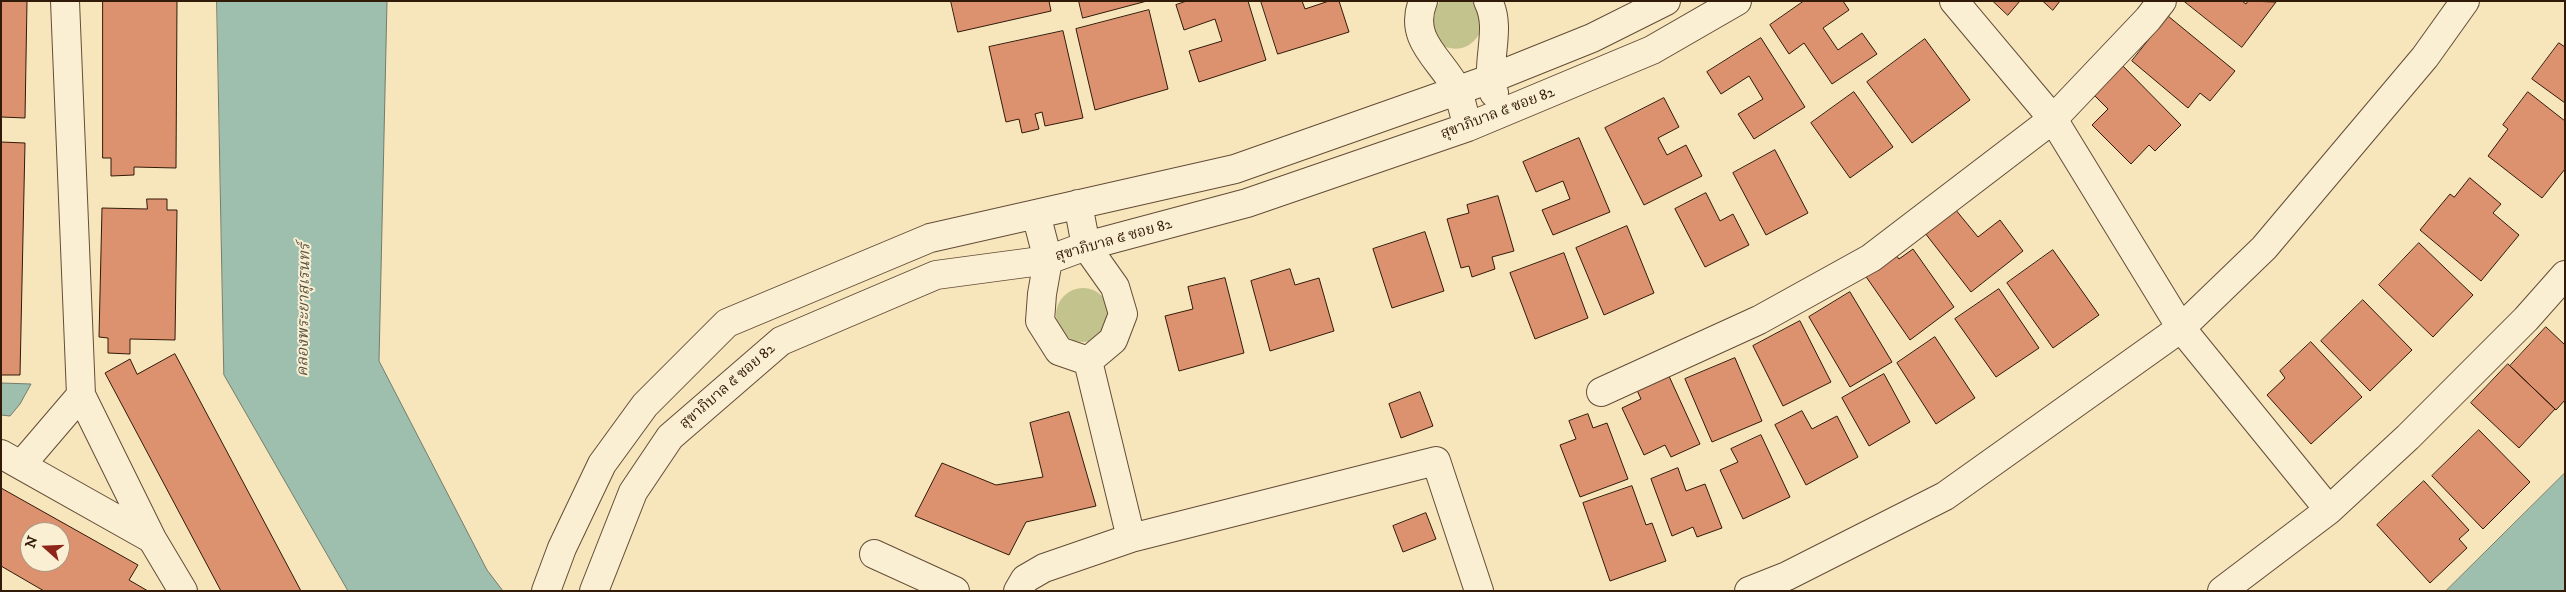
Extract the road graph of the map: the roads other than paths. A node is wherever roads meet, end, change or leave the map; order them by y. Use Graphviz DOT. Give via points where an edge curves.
graph roads {
  1 [pos="65,1"];
  2 [pos="1423,1"];
  3 [pos="1488,1"];
  4 [pos="1666,1"];
  5 [pos="1736,1"];
  6 [pos="1954,1"];
  7 [pos="2162,1"];
  8 [pos="2465,1"];
  9 [pos="1490,79"];
  10 [pos="1457,89"];
  11 [pos="1502,115"];
  12 [pos="2053,119"];
  13 [pos="1468,127"];
  14 [pos="1078,204"];
  15 [pos="1036,214"];
  16 [pos="1086,246"];
  17 [pos="1048,260"];
  18 [pos="2565,275"];
  19 [pos="2181,328"];
  20 [pos="1088,361"];
  21 [pos="1601,392"];
  22 [pos="80,395"];
  23 [pos="11,459"];
  24 [pos="2329,510"];
  25 [pos="1131,538"];
  26 [pos="152,539"];
  27 [pos="874,554"];
  28 [pos="598,581"];
  29 [pos="183,591"];
  30 [pos="546,591"];
  31 [pos="956,591"];
  32 [pos="1018,591"];
  33 [pos="1479,591"];
  34 [pos="1749,591"];
  35 [pos="2222,591"];
  1 -- 22 [label="street"];
  2 -- 10 [label="street" via="1420,28 1426,48"];
  3 -- 9 [label="street" via="1494,28"];
  4 -- 9 [label="street" via="1592,38"];
  5 -- 11 [label="street, สุขาภิบาล ๕ ซอย 82" via="1652,50"];
  6 -- 12 [label="street"];
  7 -- 12 [label="street"];
  8 -- 19 [label="street" via="2425,58 2264,248"];
  9 -- 10 [label="street"];
  9 -- 11 [label="street"];
  10 -- 13 [label="street"];
  10 -- 14 [label="street" via="1235,169"];
  11 -- 13 [label="street, สุขาภิบาล ๕ ซอย 82"];
  12 -- 19 [label="street"];
  12 -- 21 [label="street" via="1871,258 1759,320"];
  13 -- 16 [label="street, สุขาภิบาล ๕ ซอย 82" via="1247,203"];
  14 -- 15 [label="street"];
  14 -- 16 [label="street"];
  15 -- 17 [label="street"];
  15 -- 30 [label="street" via="930,238 728,323 646,405 602,464 562,548"];
  16 -- 17 [label="street, สุขาภิบาล ๕ ซอย 82"];
  16 -- 20 [label="street" via="1115,287 1123,314 1113,340"];
  17 -- 20 [label="street" via="1040,321 1059,351"];
  17 -- 28 [label="street, สุขาภิบาล ๕ ซอย 82" via="936,275 781,341 670,437 633,492"];
  18 -- 24 [label="street" via="2526,319 2408,437"];
  19 -- 24 [label="street"];
  19 -- 34 [label="street" via="1945,496 1787,576"];
  20 -- 25 [label="street"];
  22 -- 23 [label="street"];
  22 -- 26 [label="street"];
  23 -- 26 [label="street"];
  24 -- 35 [label="street"];
  25 -- 32 [label="street" via="1044,568 1025,580"];
  25 -- 33 [label="street" via="1436,462"];
  26 -- 29 [label="street"];
  27 -- 31 [label="street"];
}
